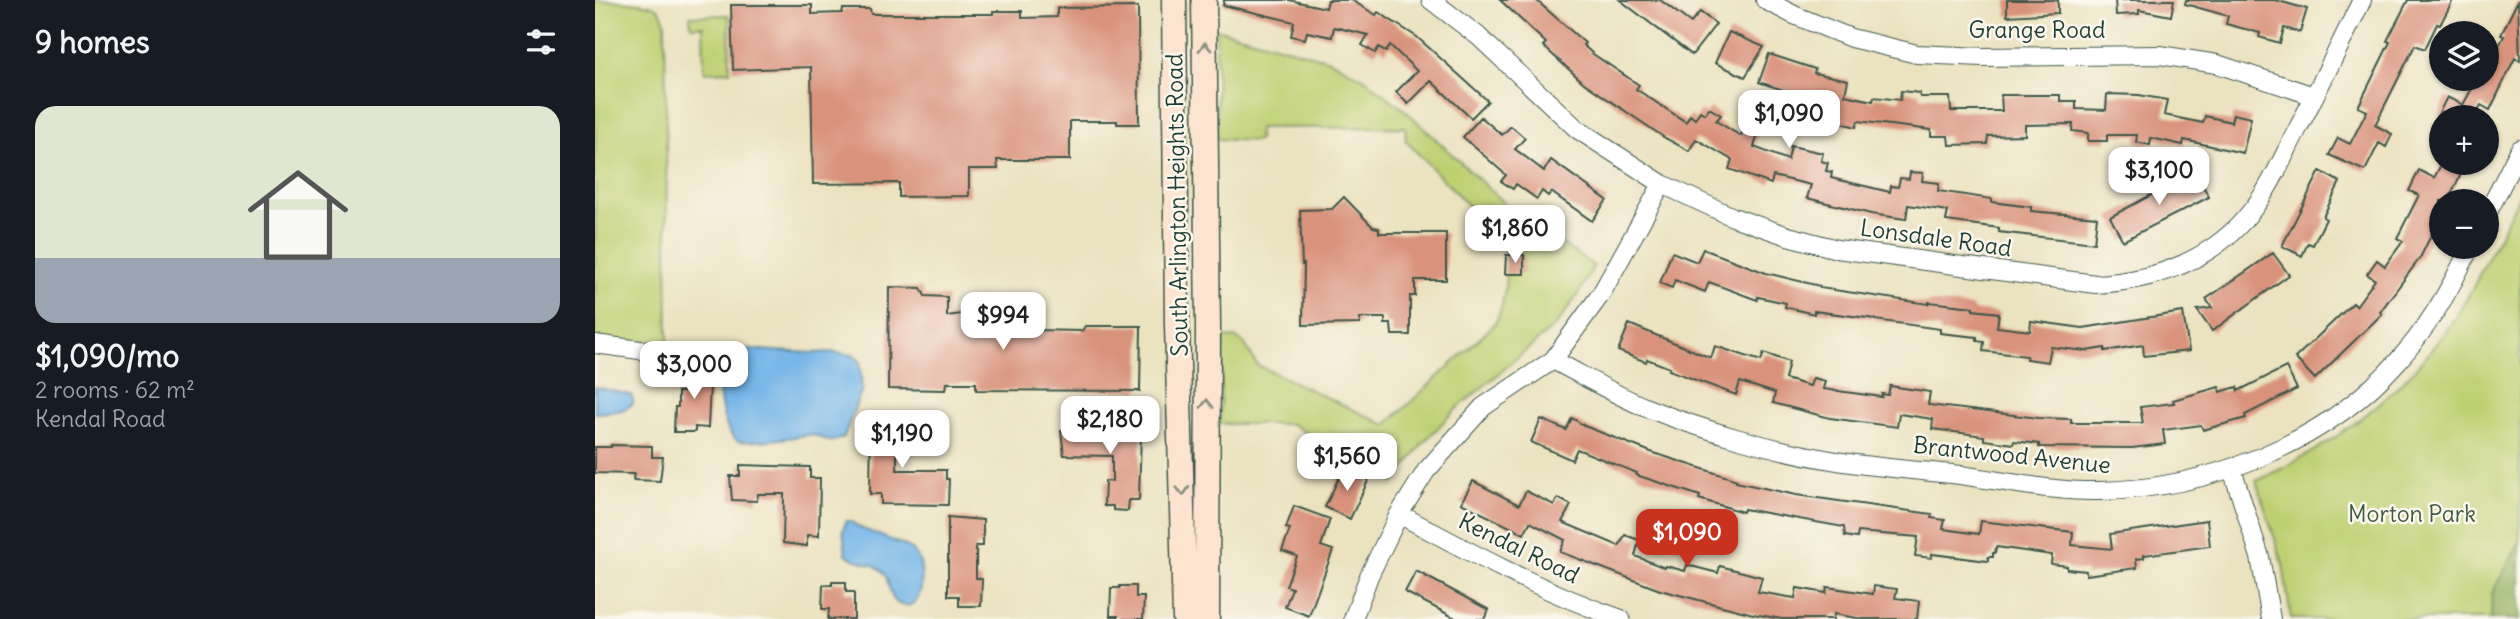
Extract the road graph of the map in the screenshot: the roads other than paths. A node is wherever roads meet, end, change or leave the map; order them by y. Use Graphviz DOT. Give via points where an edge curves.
graph roads {
  1 [pos="1174,0"];
  2 [pos="1204,0"];
  3 [pos="1431,0"];
  4 [pos="1765,0"];
  5 [pos="2362,0"];
  6 [pos="2314,96"];
  7 [pos="2520,149"];
  8 [pos="1662,184"];
  9 [pos="2499,190"];
  10 [pos="2465,259"];
  11 [pos="595,344"];
  12 [pos="1553,360"];
  13 [pos="667,367"];
  14 [pos="2232,469"];
  15 [pos="1399,514"];
  16 [pos="1185,619"];
  17 [pos="1207,619"];
  18 [pos="1353,619"];
  19 [pos="1621,619"];
  20 [pos="2271,619"];
  1 -- 16 [label="main road, South Arlington Heights Road, one-way"];
  17 -- 2 [label="main road, South Arlington Heights Road, one-way"];
  3 -- 8 [label="street, Lonsdale Road" via="1478,36 1577,129"];
  4 -- 6 [label="street, Grange Road" via="1851,38 1917,54 2160,55 2217,64"];
  5 -- 6 [label="street, Lonsdale Road"];
  6 -- 8 [label="street, Lonsdale Road" via="2265,191 2237,227 2186,264 2113,283 2069,282 1837,248 1733,217"];
  7 -- 9 [label="street"];
  8 -- 12 [label="street" via="1601,295"];
  10 -- 14 [label="street, Brantwood Avenue" via="2425,328 2353,403 2301,437"];
  11 -- 13 [label="street" via="655,352"];
  12 -- 14 [label="street, Brantwood Avenue" via="1646,408 1830,460 2096,492 2158,487"];
  12 -- 15 [label="street" via="1483,407 1426,471"];
  14 -- 20 [label="street" via="2260,557"];
  15 -- 18 [label="street"];
  15 -- 19 [label="street, Kendal Road" via="1486,561 1577,604"];
}
